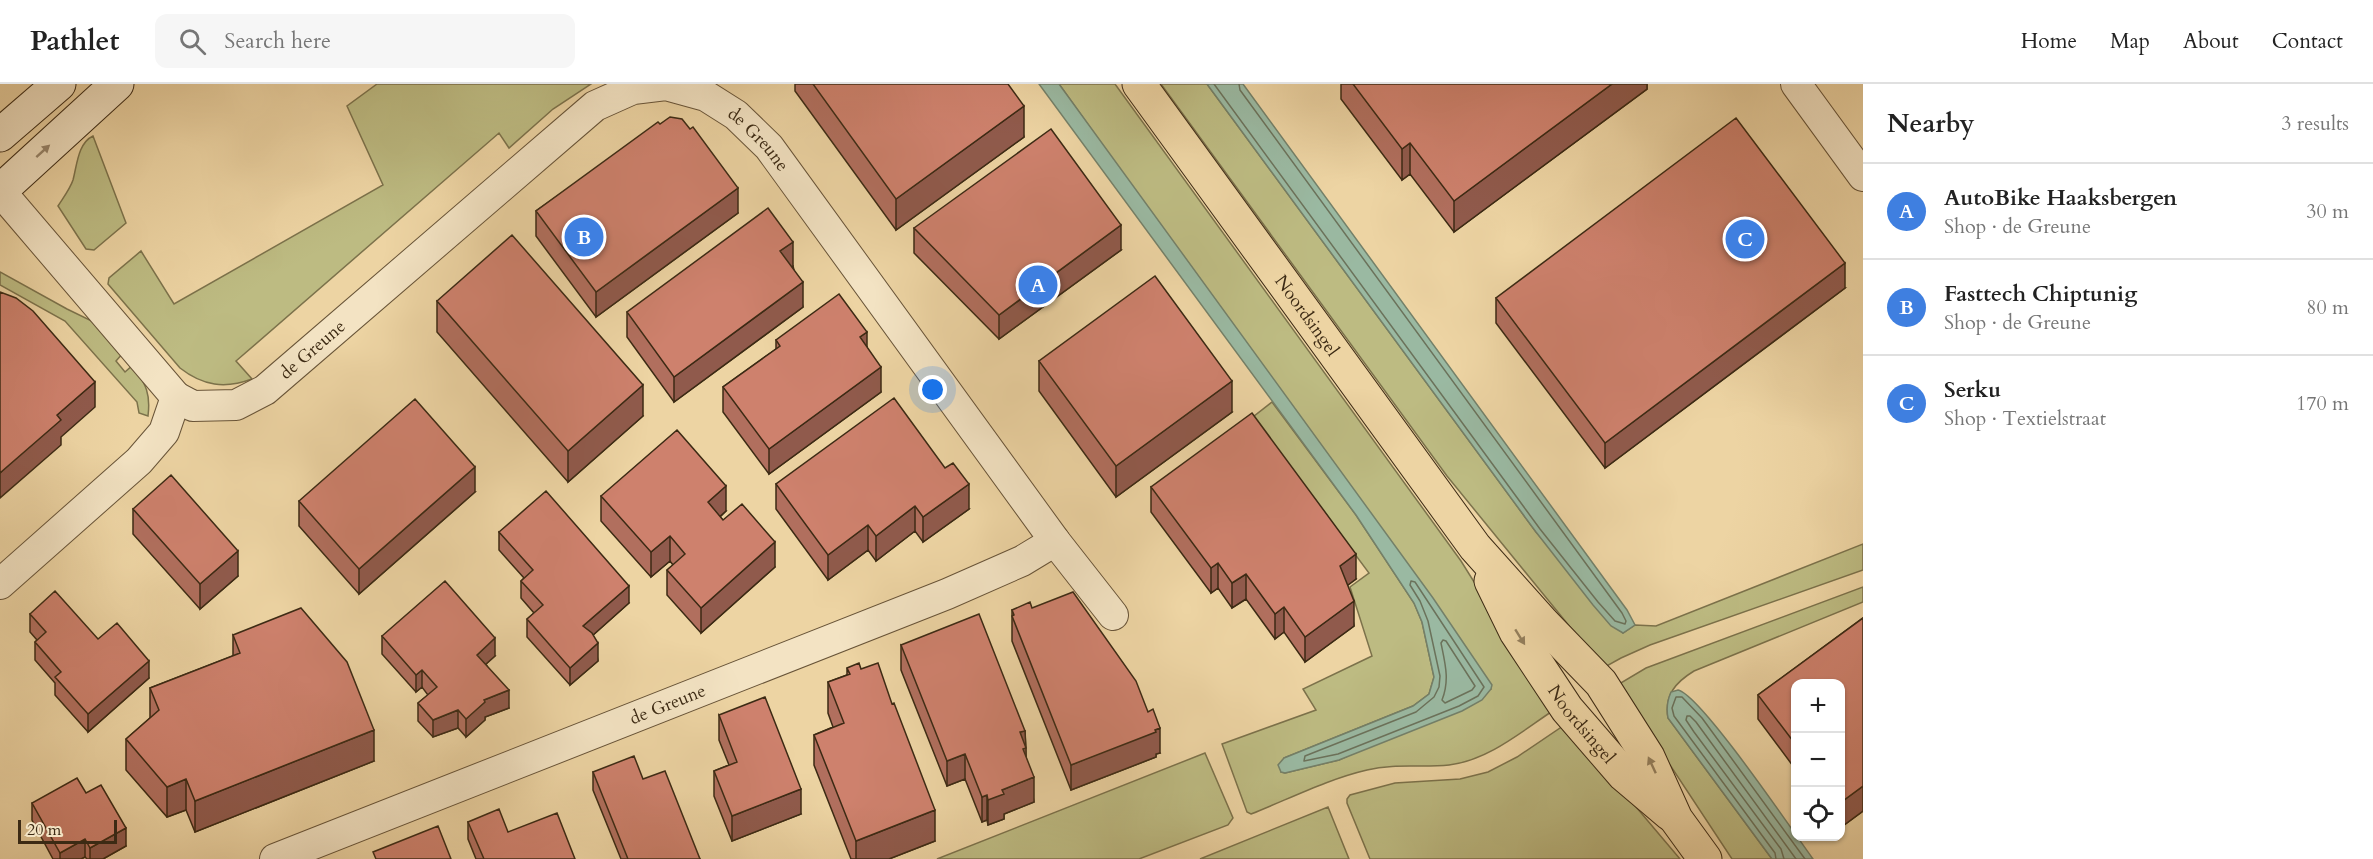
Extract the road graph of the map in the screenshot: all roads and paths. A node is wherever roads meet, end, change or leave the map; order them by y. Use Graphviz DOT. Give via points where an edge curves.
graph roads {
  1 [pos="59,84"];
  2 [pos="117,84"];
  3 [pos="1139,84"];
  4 [pos="1796,84"];
  5 [pos="0,135"];
  6 [pos="1863,176"];
  7 [pos="0,191"];
  8 [pos="176,397"];
  9 [pos="1055,541"];
  10 [pos="0,584"];
  11 [pos="1113,615"];
  12 [pos="275,859"];
  13 [pos="1706,859"];
  1 -- 5 [label="main road"];
  7 -- 2 [label="main road, one-way"];
  3 -- 13 [label="main road, Noordsingel" via="1475,547 1516,632 1567,709 1624,775 1676,819"];
  4 -- 6 [label="street"];
  7 -- 8 [label="street"];
  8 -- 9 [label="street, de Greune" via="193,406 236,405 265,390 595,106 633,89 666,85 706,96 736,115 769,147"];
  8 -- 10 [label="street" via="164,432 139,461"];
  9 -- 11 [label="street, de Greune"];
  9 -- 12 [label="street, de Greune" via="1022,561 946,594"];
}
